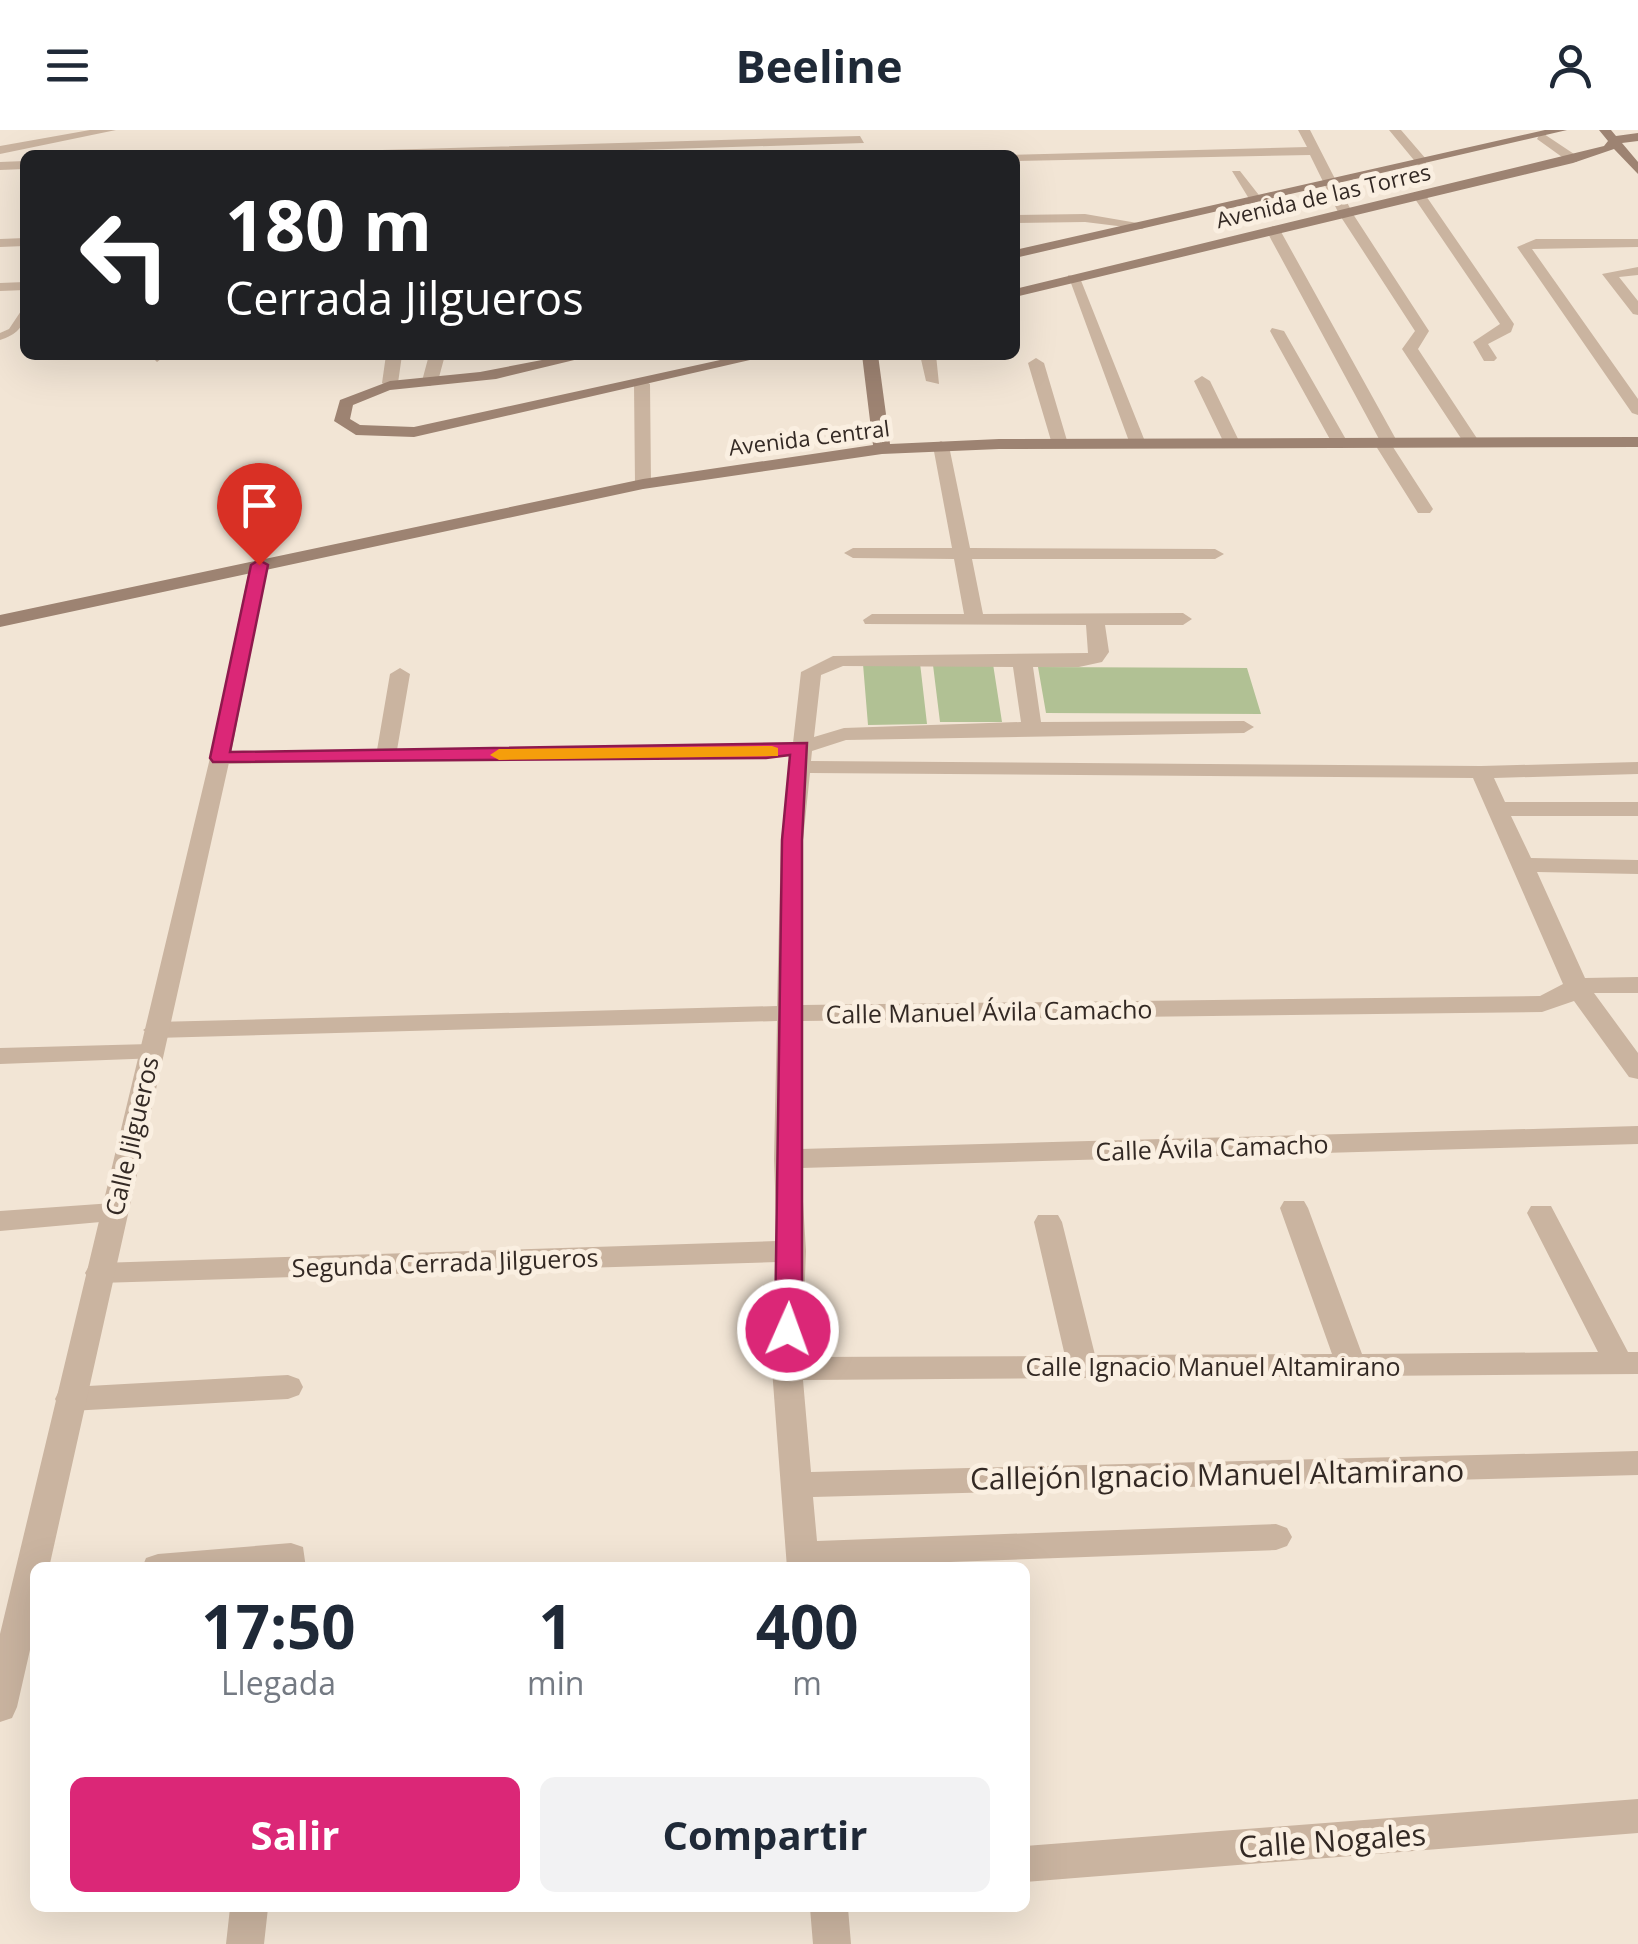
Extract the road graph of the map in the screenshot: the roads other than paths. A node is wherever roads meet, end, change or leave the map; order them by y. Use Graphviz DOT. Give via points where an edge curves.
graph roads {
  1 [pos="110,130"];
  2 [pos="1304,130"];
  3 [pos="1395,130"];
  4 [pos="1560,130"];
  5 [pos="859,135"];
  6 [pos="1610,135"];
  7 [pos="1540,136"];
  8 [pos="1638,137"];
  9 [pos="421,147"];
  10 [pos="0,150"];
  11 [pos="394,150"];
  12 [pos="466,150"];
  13 [pos="617,150"];
  14 [pos="1314,150"];
  15 [pos="1020,157"];
  16 [pos="1573,159"];
  17 [pos="1422,162"];
  18 [pos="1638,170"];
  19 [pos="1236,174"];
  20 [pos="1330,182"];
  21 [pos="1419,196"];
  22 [pos="1256,199"];
  23 [pos="1346,214"];
  24 [pos="1020,220"];
  25 [pos="1142,225"];
  26 [pos="1274,230"];
  27 [pos="1638,243"];
  28 [pos="1020,253"];
  29 [pos="1638,271"];
  30 [pos="1073,278"];
  31 [pos="1020,291"];
  32 [pos="1638,311"];
  33 [pos="20,322"];
  34 [pos="1277,331"];
  35 [pos="0,337"];
  36 [pos="1489,358"];
  37 [pos="393,360"];
  38 [pos="436,360"];
  39 [pos="563,360"];
  40 [pos="743,360"];
  41 [pos="871,360"];
  42 [pos="929,360"];
  43 [pos="1036,363"];
  44 [pos="430,381"];
  45 [pos="934,381"];
  46 [pos="1202,381"];
  47 [pos="390,383"];
  48 [pos="642,384"];
  49 [pos="1638,410"];
  50 [pos="1638,442"];
  51 [pos="1232,443"];
  52 [pos="1340,443"];
  53 [pos="1386,443"];
  54 [pos="1472,443"];
  55 [pos="1060,444"];
  56 [pos="1138,444"];
  57 [pos="941,446"];
  58 [pos="882,449"];
  59 [pos="642,484"];
  60 [pos="1424,509"];
  61 [pos="962,552"];
  62 [pos="853,553"];
  63 [pos="1215,554"];
  64 [pos="259,565"];
  65 [pos="1095,619"];
  66 [pos="1183,619"];
  67 [pos="0,620"];
  68 [pos="872,620"];
  69 [pos="975,620"];
  70 [pos="1022,661"];
  71 [pos="400,674"];
  72 [pos="1244,727"];
  73 [pos="1032,728"];
  74 [pos="386,756"];
  75 [pos="800,757"];
  76 [pos="220,758"];
  77 [pos="1638,768"];
  78 [pos="1482,772"];
  79 [pos="1498,809"];
  80 [pos="1638,809"];
  81 [pos="1525,865"];
  82 [pos="1638,867"];
  83 [pos="1638,985"];
  84 [pos="1576,986"];
  85 [pos="792,1013"];
  86 [pos="153,1041"];
  87 [pos="0,1056"];
  88 [pos="1638,1071"];
  89 [pos="1638,1135"];
  90 [pos="787,1158"];
  91 [pos="1294,1208"];
  92 [pos="113,1213"];
  93 [pos="1541,1213"];
  94 [pos="0,1221"];
  95 [pos="1048,1222"];
  96 [pos="792,1251"];
  97 [pos="99,1274"];
  98 [pos="1628,1363"];
  99 [pos="1351,1365"];
  100 [pos="1083,1367"];
  101 [pos="787,1370"];
  102 [pos="288,1387"];
  103 [pos="70,1398"];
  104 [pos="1638,1463"];
  105 [pos="796,1485"];
  106 [pos="1276,1538"];
  107 [pos="802,1561"];
  108 [pos="35,1562"];
  109 [pos="30,1583"];
  110 [pos="8,1642"];
  111 [pos="0,1707"];
  112 [pos="1638,1816"];
  113 [pos="1030,1864"];
  114 [pos="249,1912"];
  115 [pos="829,1912"];
  116 [pos="245,1944"];
  117 [pos="832,1944"];
  1 -- 10 [label="street"];
  2 -- 14 [label="street"];
  3 -- 17 [label="street"];
  4 -- 7 [label="main road, Avenida de las Torres"];
  5 -- 13 [label="street"];
  6 -- 8 [label="main road, Avenida de las Torres"];
  6 -- 16 [label="main road, Avenida de las Torres" via="1608,149"];
  6 -- 18 [label="main road"];
  7 -- 16 [label="street"];
  7 -- 17 [label="main road, Avenida de las Torres"];
  9 -- 11 [label="street"];
  9 -- 12 [label="street"];
  14 -- 15 [label="street"];
  14 -- 20 [label="street"];
  16 -- 21 [label="main road, Avenida de las Torres"];
  17 -- 20 [label="main road, Avenida de las Torres"];
  19 -- 22 [label="street"];
  20 -- 22 [label="main road, Avenida de las Torres"];
  20 -- 23 [label="street"];
  21 -- 23 [label="main road, Avenida de las Torres"];
  21 -- 36 [label="street" via="1507,324 1480,342"];
  22 -- 25 [label="main road, Avenida de las Torres"];
  23 -- 26 [label="main road, Avenida de las Torres"];
  23 -- 54 [label="street" via="1422,331 1410,349"];
  24 -- 25 [label="street"];
  25 -- 28 [label="main road, Avenida de las Torres"];
  26 -- 30 [label="main road, Avenida de las Torres"];
  26 -- 53 [label="street"];
  27 -- 49 [label="street" via="1524,247"];
  29 -- 32 [label="street" via="1609,274"];
  30 -- 31 [label="main road, Avenida de las Torres"];
  30 -- 56 [label="street"];
  33 -- 35 [label="lane"];
  34 -- 52 [label="street"];
  37 -- 47 [label="street"];
  38 -- 44 [label="street"];
  39 -- 44 [label="main road"];
  40 -- 48 [label="main road"];
  41 -- 58 [label="main road"];
  42 -- 45 [label="street"];
  43 -- 55 [label="street"];
  44 -- 47 [label="main road"];
  46 -- 51 [label="street"];
  47 -- 48 [label="main road" via="346,403 342,421 356,430 414,432"];
  48 -- 59 [label="street"];
  50 -- 54 [label="main road, Avenida Central"];
  51 -- 52 [label="main road, Avenida Central"];
  51 -- 56 [label="main road, Avenida Central"];
  52 -- 53 [label="main road, Avenida Central"];
  53 -- 54 [label="main road, Avenida Central"];
  53 -- 60 [label="street"];
  55 -- 56 [label="main road, Avenida Central"];
  55 -- 57 [label="main road, Avenida Central"];
  57 -- 58 [label="main road, Avenida Central"];
  57 -- 61 [label="street"];
  58 -- 59 [label="main road, Avenida Central"];
  59 -- 64 [label="main road, Avenida Central"];
  61 -- 62 [label="street"];
  61 -- 63 [label="street"];
  61 -- 69 [label="street"];
  64 -- 67 [label="main road, Avenida Central"];
  64 -- 76 [label="street, Calle Jilgueros"];
  65 -- 66 [label="street"];
  65 -- 69 [label="street"];
  65 -- 70 [label="street" via="1095,658"];
  68 -- 69 [label="street"];
  70 -- 73 [label="street"];
  70 -- 75 [label="street" via="820,665 811,672"];
  71 -- 74 [label="street"];
  72 -- 73 [label="street"];
  73 -- 75 [label="street" via="844,734"];
  74 -- 75 [label="street"];
  74 -- 76 [label="street"];
  75 -- 78 [label="street"];
  75 -- 85 [label="street" via="792,840"];
  76 -- 86 [label="street, Calle Jilgueros"];
  77 -- 78 [label="street"];
  78 -- 79 [label="street"];
  79 -- 80 [label="street"];
  79 -- 81 [label="street"];
  81 -- 82 [label="street"];
  81 -- 84 [label="street"];
  83 -- 84 [label="street, Calle Manuel Ávila Camacho"];
  84 -- 85 [label="street, Calle Manuel Ávila Camacho" via="1542,1004"];
  84 -- 88 [label="street"];
  85 -- 86 [label="street, Calle Manuel Ávila Camacho"];
  85 -- 90 [label="street"];
  86 -- 87 [label="street, Calle Manuel Ávila Camacho"];
  86 -- 92 [label="street, Calle Jilgueros"];
  89 -- 90 [label="street, Calle Ávila Camacho"];
  90 -- 96 [label="street"];
  91 -- 99 [label="street"];
  92 -- 94 [label="street"];
  92 -- 97 [label="street, Calle Jilgueros"];
  93 -- 98 [label="street"];
  95 -- 100 [label="street"];
  96 -- 97 [label="street, Segunda Cerrada Jilgueros"];
  96 -- 101 [label="street"];
  97 -- 103 [label="street, Calle Jilgueros"];
  98 -- 99 [label="street, Calle Ignacio Manuel Altamirano"];
  99 -- 100 [label="street, Calle Ignacio Manuel Altamirano"];
  100 -- 101 [label="street, Calle Ignacio Manuel Altamirano"];
  101 -- 105 [label="street"];
  102 -- 103 [label="street"];
  103 -- 108 [label="street, Calle Jilgueros"];
  104 -- 105 [label="street, Callejón Ignacio Manuel Altamirano"];
  105 -- 107 [label="street"];
  106 -- 107 [label="street"];
  109 -- 110 [label="street, Calle Jilgueros"];
  110 -- 111 [label="street, Calle Jilgueros"];
  112 -- 113 [label="street, Calle Nogales"];
  114 -- 116 [label="street"];
  115 -- 117 [label="street"];
}
